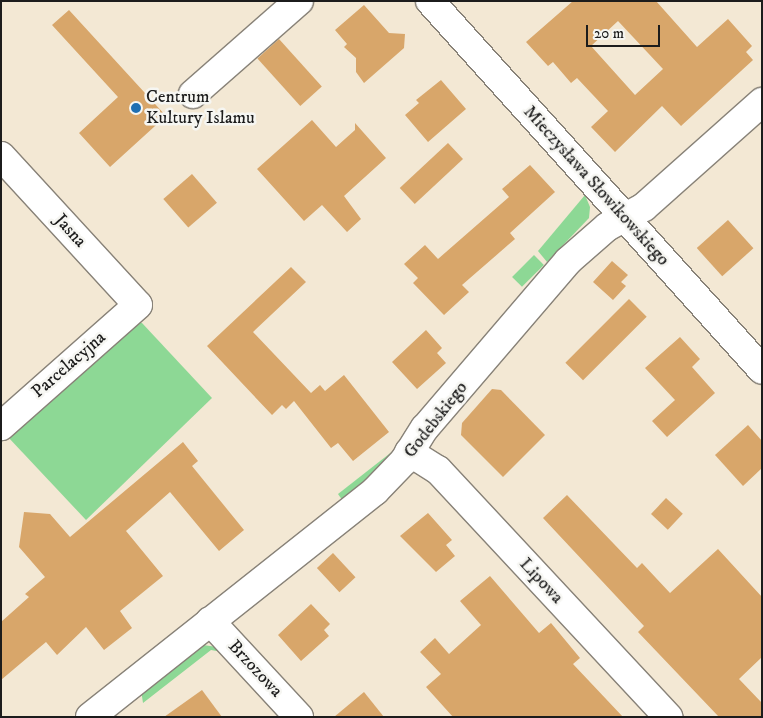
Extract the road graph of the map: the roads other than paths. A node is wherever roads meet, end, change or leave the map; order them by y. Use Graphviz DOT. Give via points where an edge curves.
graph roads {
  1 [pos="299,1"];
  2 [pos="430,1"];
  3 [pos="193,94"];
  4 [pos="762,102"];
  5 [pos="1,156"];
  6 [pos="625,217"];
  7 [pos="138,305"];
  8 [pos="762,370"];
  9 [pos="4,418"];
  10 [pos="410,452"];
  11 [pos="210,621"];
  12 [pos="90,717"];
  13 [pos="299,717"];
  14 [pos="668,717"];
  1 -- 3 [label="street"];
  2 -- 6 [label="street, Mieczysława Słowikowskiego"];
  4 -- 6 [label="street, Godebskiego" via="644,207"];
  5 -- 7 [label="street, Jasna"];
  6 -- 8 [label="street, Mieczysława Słowikowskiego"];
  6 -- 10 [label="street, Godebskiego" via="599,232 568,261 425,428"];
  7 -- 9 [label="street, Parcelacyjna"];
  10 -- 11 [label="street, Godebskiego" via="386,481 355,509"];
  10 -- 14 [label="street, Lipowa" via="438,470"];
  11 -- 12 [label="street, Godebskiego"];
  11 -- 13 [label="street, Brzozowa"];
}
